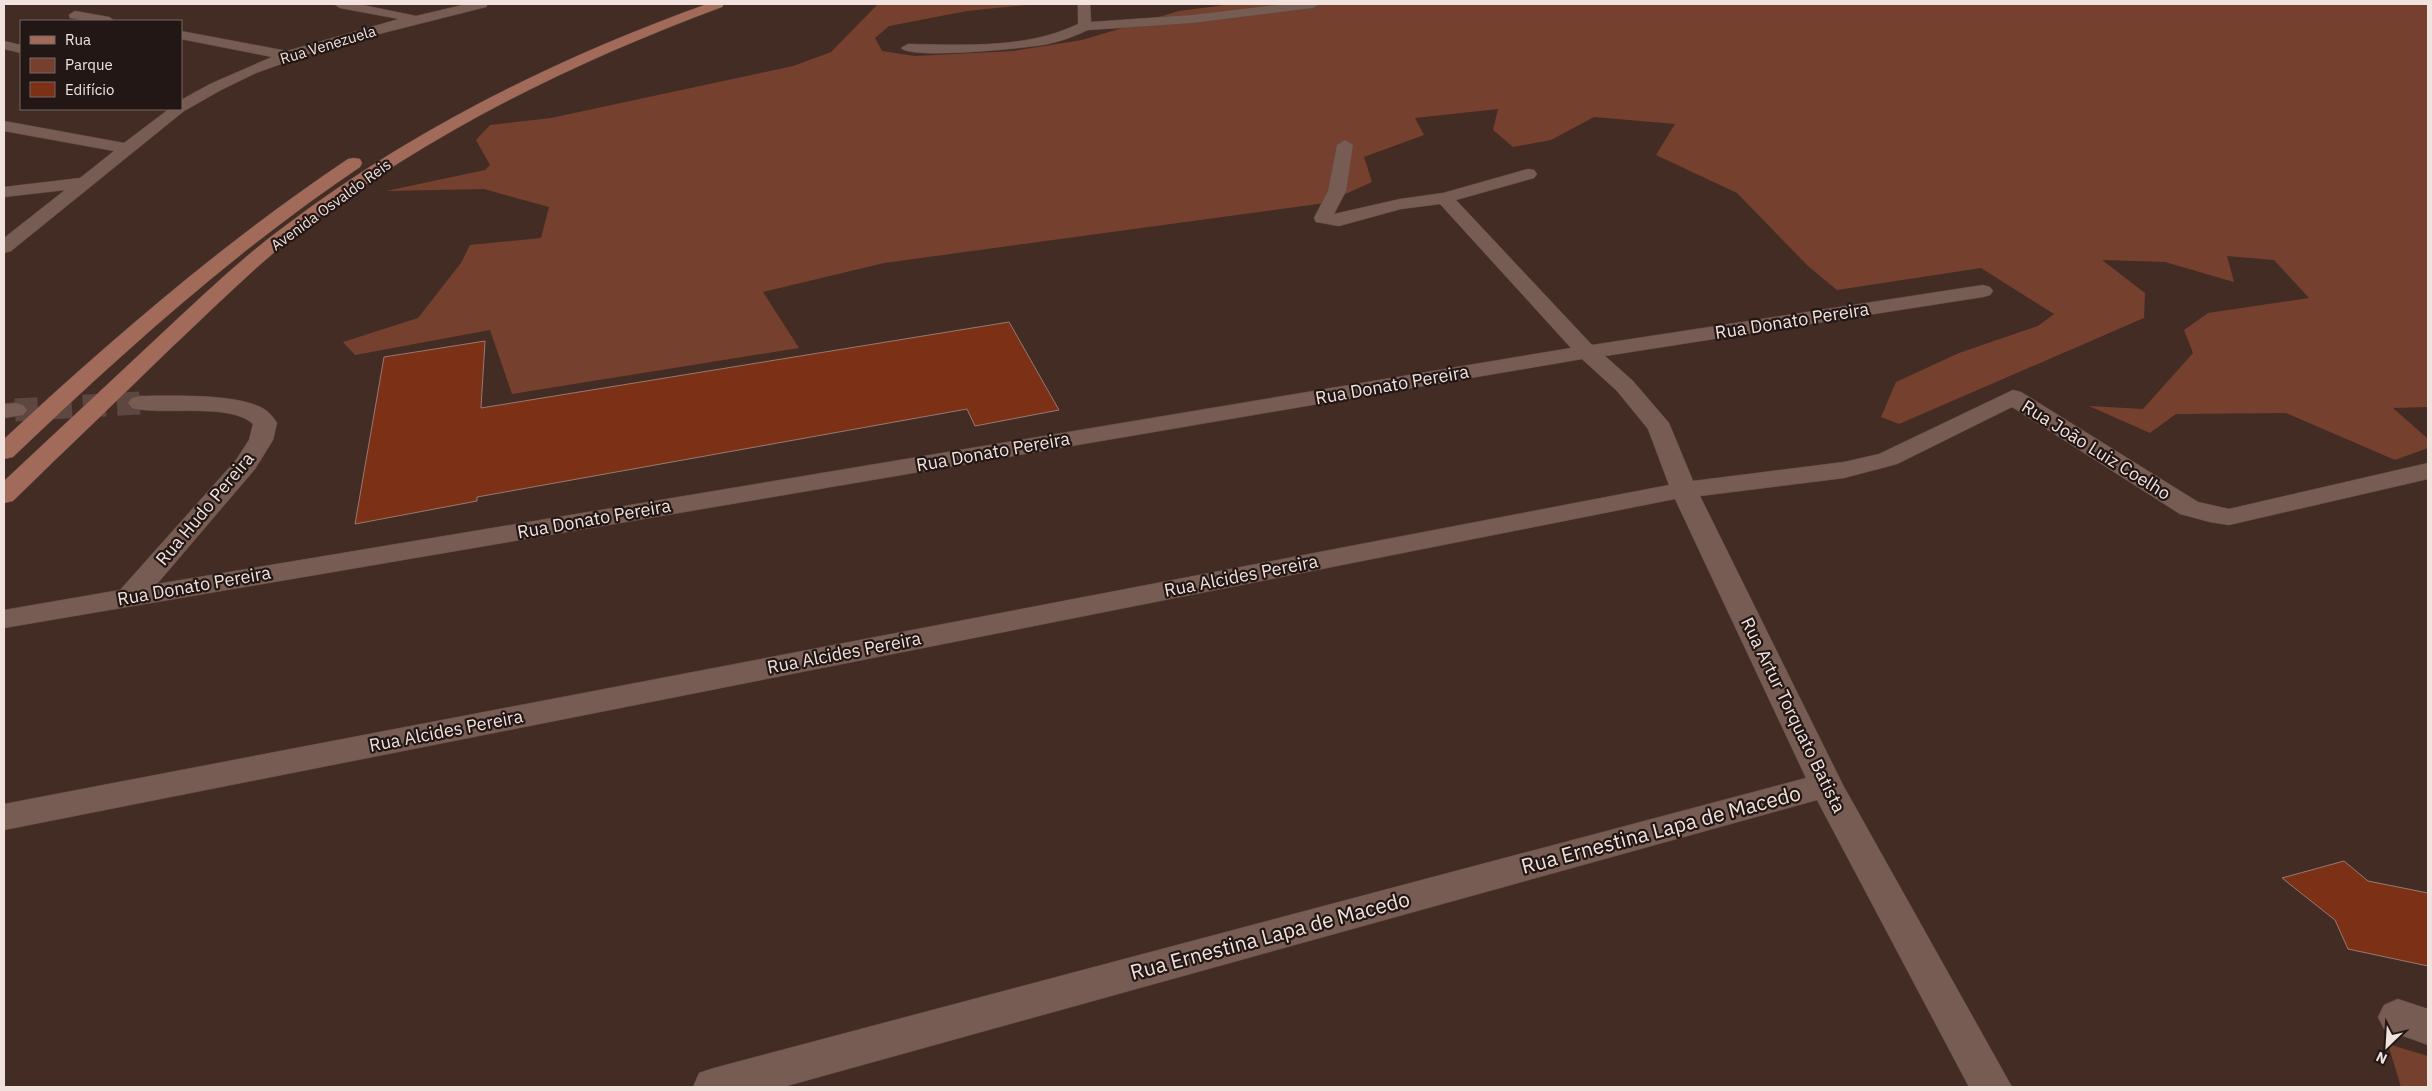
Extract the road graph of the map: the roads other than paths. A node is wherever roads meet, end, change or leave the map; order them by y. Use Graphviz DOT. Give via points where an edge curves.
graph roads {
  1 [pos="340,4"];
  2 [pos="482,4"];
  3 [pos="697,4"];
  4 [pos="718,4"];
  5 [pos="1084,4"];
  6 [pos="1313,4"];
  7 [pos="75,15"];
  8 [pos="418,19"];
  9 [pos="103,20"];
  10 [pos="1086,26"];
  11 [pos="182,35"];
  12 [pos="4,46"];
  13 [pos="908,48"];
  14 [pos="20,49"];
  15 [pos="289,56"];
  16 [pos="189,83"];
  17 [pos="212,88"];
  18 [pos="182,106"];
  19 [pos="177,110"];
  20 [pos="4,126"];
  21 [pos="391,140"];
  22 [pos="1346,145"];
  23 [pos="128,149"];
  24 [pos="368,154"];
  25 [pos="1528,174"];
  26 [pos="82,183"];
  27 [pos="4,192"];
  28 [pos="1444,198"];
  29 [pos="4,247"];
  30 [pos="1983,291"];
  31 [pos="1587,352"];
  32 [pos="140,403"];
  33 [pos="4,452"];
  34 [pos="2428,472"];
  35 [pos="1684,490"];
  36 [pos="4,494"];
  37 [pos="130,597"];
  38 [pos="4,619"];
  39 [pos="1826,785"];
  40 [pos="4,817"];
  41 [pos="714,1087"];
  42 [pos="1990,1087"];
  1 -- 8 [label="street"];
  2 -- 8 [label="street, Rua Venezuela"];
  3 -- 21 [label="main road, Avenida Osvaldo Reis" via="603,37 539,64 459,102"];
  4 -- 36 [label="main road, Avenida Osvaldo Reis" via="620,40 542,75 455,121 344,192 290,230 220,291"];
  5 -- 10 [label="street"];
  6 -- 10 [label="street" via="1192,19"];
  7 -- 9 [label="street"];
  8 -- 15 [label="street, Rua Venezuela"];
  10 -- 13 [label="street" via="1062,37 1010,44"];
  11 -- 15 [label="street"];
  12 -- 14 [label="street"];
  15 -- 17 [label="street, Rua Venezuela"];
  16 -- 17 [label="street"];
  17 -- 18 [label="street, Rua Venezuela"];
  19 -- 23 [label="street"];
  20 -- 23 [label="street"];
  22 -- 28 [label="street" via="1337,191 1323,218 1339,220 1400,204"];
  23 -- 26 [label="street"];
  24 -- 33 [label="main road, Avenida Osvaldo Reis" via="274,217 190,282"];
  25 -- 28 [label="street"];
  26 -- 27 [label="street"];
  26 -- 29 [label="street"];
  28 -- 31 [label="street, Rua Artur Torquato Batista"];
  30 -- 31 [label="street, Rua Donato Pereira"];
  31 -- 35 [label="street, Rua Artur Torquato Batista" via="1625,386 1660,428"];
  31 -- 37 [label="street, Rua Donato Pereira"];
  32 -- 37 [label="street, Rua Hudo Pereira" via="232,408 254,413 265,423 261,440 246,464"];
  34 -- 35 [label="street, Rua João Luiz Coelho" via="2229,516 2210,514 2189,508 2012,397 1888,458 1835,471"];
  35 -- 39 [label="street, Rua Artur Torquato Batista"];
  35 -- 40 [label="street, Rua Alcides Pereira"];
  37 -- 38 [label="street, Rua Donato Pereira"];
  39 -- 41 [label="street, Rua Ernestina Lapa de Macedo"];
  39 -- 42 [label="street, Rua Artur Torquato Batista"];
}
